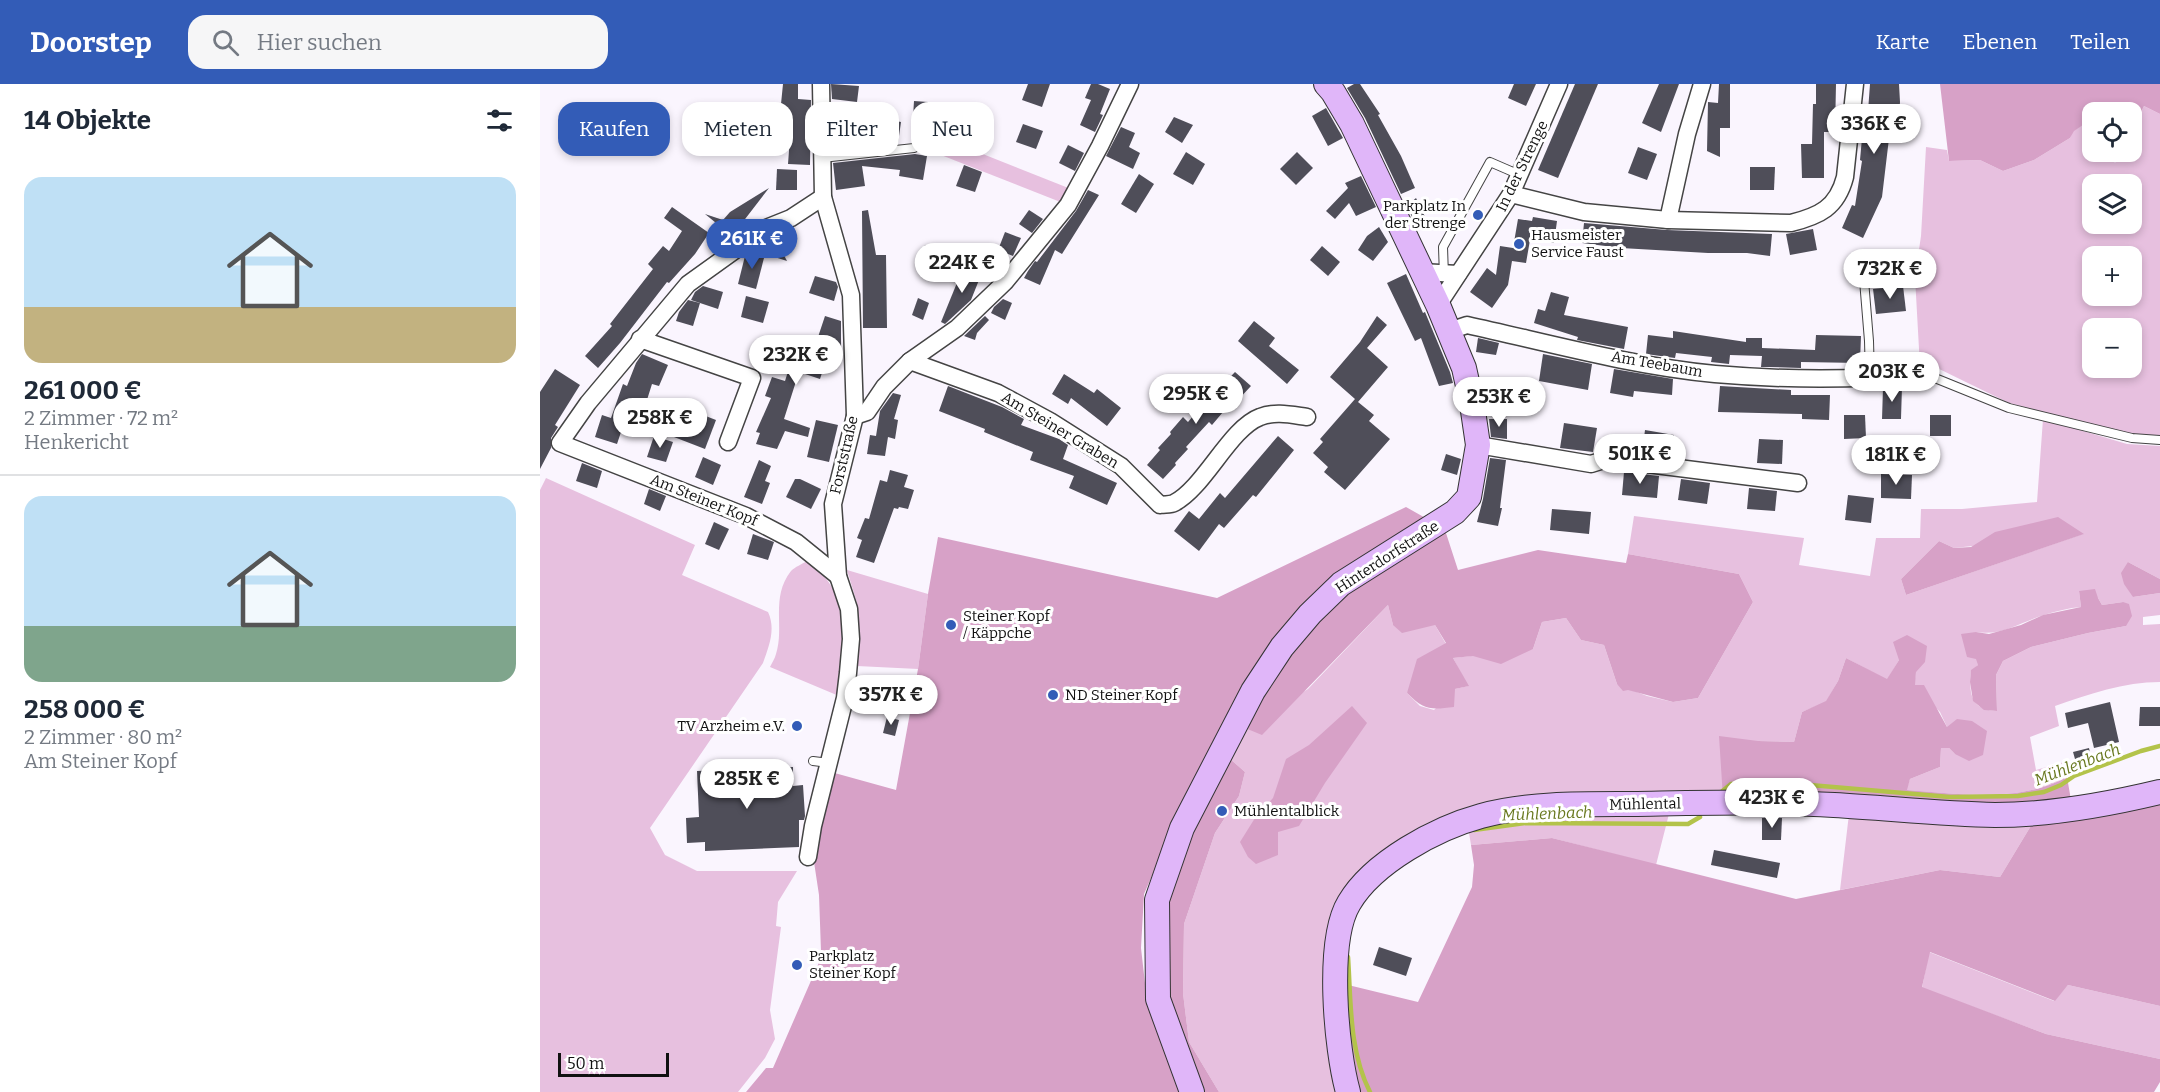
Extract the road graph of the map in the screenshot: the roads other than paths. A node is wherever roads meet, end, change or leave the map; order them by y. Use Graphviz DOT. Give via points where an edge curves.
graph roads {
  1 [pos="821,84"];
  2 [pos="1130,84"];
  3 [pos="1326,84"];
  4 [pos="1559,84"];
  5 [pos="1702,84"];
  6 [pos="1855,84"];
  7 [pos="911,148"];
  8 [pos="821,158"];
  9 [pos="1520,175"];
  10 [pos="1511,194"];
  11 [pos="823,197"];
  12 [pos="1668,220"];
  13 [pos="1444,275"];
  14 [pos="1864,280"];
  15 [pos="1438,305"];
  16 [pos="1449,331"];
  17 [pos="640,339"];
  18 [pos="910,361"];
  19 [pos="1925,374"];
  20 [pos="1870,379"];
  21 [pos="855,416"];
  22 [pos="1307,417"];
  23 [pos="2160,440"];
  24 [pos="728,442"];
  25 [pos="1478,445"];
  26 [pos="1798,483"];
  27 [pos="838,576"];
  28 [pos="2160,792"];
  29 [pos="808,857"];
  30 [pos="1192,1092"];
  31 [pos="1348,1092"];
  1 -- 8 [label="street, Forststraße"];
  2 -- 18 [label="street" via="1068,206 1005,282 957,328"];
  3 -- 13 [label="street, Hinterdorfstraße"];
  4 -- 9 [label="street, In der Strenge"];
  5 -- 12 [label="street"];
  6 -- 12 [label="street" via="1845,177 1837,199 1828,207 1791,223"];
  7 -- 8 [label="lane"];
  8 -- 11 [label="street, Forststraße"];
  9 -- 10 [label="street, In der Strenge"];
  9 -- 13 [label="lane" via="1490,162 1443,247"];
  10 -- 12 [label="street" via="1584,212"];
  10 -- 13 [label="street, In der Strenge"];
  11 -- 17 [label="street" via="791,218 766,228 688,284"];
  11 -- 21 [label="street, Forststraße" via="851,295"];
  13 -- 15 [label="street, Hinterdorfstraße"];
  13 -- 15 [label="street, In der Strenge"];
  14 -- 20 [label="lane"];
  15 -- 16 [label="street, Hinterdorfstraße"];
  16 -- 20 [label="street, Am Teebaum" via="1467,325 1622,359 1715,374"];
  16 -- 25 [label="street, Hinterdorfstraße" via="1464,368"];
  17 -- 24 [label="street" via="752,378"];
  17 -- 27 [label="street, Am Steiner Kopf" via="560,443 746,516 796,542"];
  18 -- 21 [label="street" via="884,387 867,412"];
  18 -- 22 [label="street, Am Steiner Graben" via="998,393 1050,421 1121,466 1160,505 1173,504 1186,494 1247,425 1260,417"];
  19 -- 20 [label="street, Am Teebaum"];
  19 -- 23 [label="lane, Am Teebaum" via="2009,408 2132,438"];
  21 -- 27 [label="street, Forststraße" via="834,498"];
  25 -- 26 [label="street" via="1591,464 1607,459"];
  25 -- 30 [label="street, Hinterdorfstraße" via="1469,497 1455,512 1341,584 1282,647 1253,691 1182,828 1157,900 1158,999"];
  27 -- 29 [label="street, Forststraße" via="849,609 851,639 845,698 821,762"];
  28 -- 31 [label="street, Mühlental" via="2072,810 2019,814 1800,804 1663,803 1572,805 1519,810 1467,821 1399,855 1363,885 1343,913 1335,954 1335,986 1340,1054"];
}
